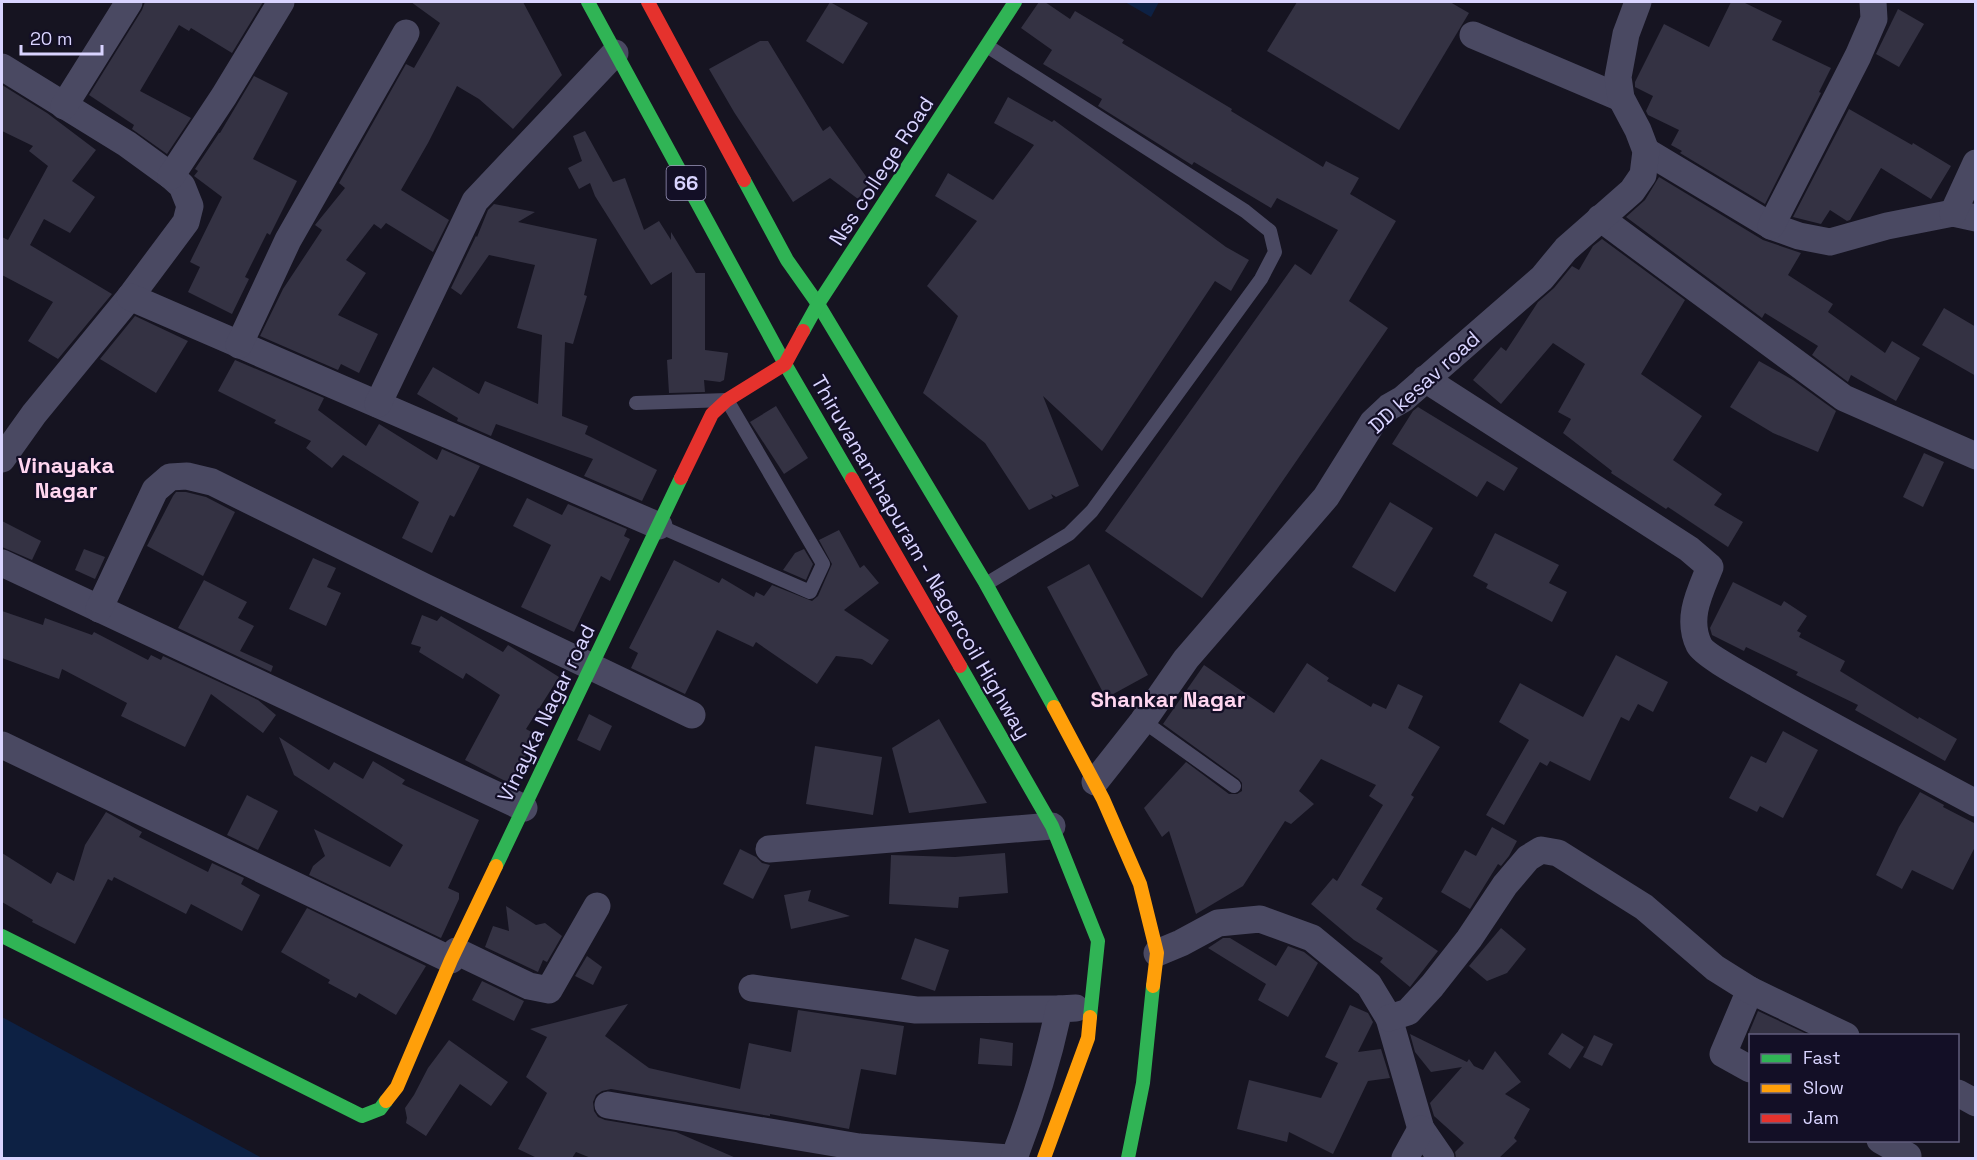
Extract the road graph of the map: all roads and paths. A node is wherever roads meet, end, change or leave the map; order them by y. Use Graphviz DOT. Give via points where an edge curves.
graph roads {
  1 [pos="129,2"];
  2 [pos="281,2"];
  3 [pos="588,2"];
  4 [pos="648,2"];
  5 [pos="1015,2"];
  6 [pos="1638,2"];
  7 [pos="1873,2"];
  8 [pos="406,33"];
  9 [pos="1473,35"];
  10 [pos="987,46"];
  11 [pos="615,53"];
  12 [pos="2,67"];
  13 [pos="1621,98"];
  14 [pos="64,105"];
  15 [pos="1646,151"];
  16 [pos="1976,163"];
  17 [pos="171,176"];
  18 [pos="1964,215"];
  19 [pos="1600,218"];
  20 [pos="1771,226"];
  21 [pos="130,297"];
  22 [pos="818,304"];
  23 [pos="239,345"];
  24 [pos="785,364"];
  25 [pos="1425,379"];
  26 [pos="727,400"];
  27 [pos="636,403"];
  28 [pos="378,404"];
  29 [pos="1976,456"];
  30 [pos="2,459"];
  31 [pos="659,526"];
  32 [pos="2,563"];
  33 [pos="986,584"];
  34 [pos="99,609"];
  35 [pos="592,666"];
  36 [pos="692,715"];
  37 [pos="1143,722"];
  38 [pos="2,745"];
  39 [pos="1095,782"];
  40 [pos="1234,786"];
  41 [pos="1976,802"];
  42 [pos="524,808"];
  43 [pos="1052,826"];
  44 [pos="770,849"];
  45 [pos="597,906"];
  46 [pos="2,936"];
  47 [pos="1157,954"];
  48 [pos="454,955"];
  49 [pos="752,988"];
  50 [pos="1750,990"];
  51 [pos="1091,1008"];
  52 [pos="1059,1009"];
  53 [pos="1389,1018"];
  54 [pos="1844,1034"];
  55 [pos="1749,1068"];
  56 [pos="1959,1094"];
  57 [pos="1976,1102"];
  58 [pos="608,1105"];
  59 [pos="1420,1129"];
  60 [pos="1884,1142"];
  61 [pos="1908,1156"];
  62 [pos="1009,1158"];
  63 [pos="1014,1158"];
  64 [pos="1044,1158"];
  65 [pos="1128,1158"];
  66 [pos="1405,1158"];
  67 [pos="1441,1158"];
  1 -- 14 [label="street"];
  2 -- 17 [label="street"];
  3 -- 11 [label="main road, Thiruvananthapuram - Nagercoil Highway / 66"];
  4 -- 22 [label="main road, Thiruvananthapuram - Nagercoil Highway" via="787,260"];
  5 -- 10 [label="main road, Nss college Road"];
  6 -- 13 [label="street" via="1626,34 1618,77"];
  7 -- 20 [label="street" via="1874,19 1858,56"];
  8 -- 23 [label="street" via="288,240"];
  9 -- 13 [label="street"];
  10 -- 22 [label="main road, Nss college Road"];
  10 -- 33 [label="lane" via="1245,211 1270,231 1275,252 1261,279 1092,511 1069,534"];
  11 -- 24 [label="main road, Thiruvananthapuram - Nagercoil Highway / 66"];
  11 -- 28 [label="street" via="475,201"];
  12 -- 14 [label="street"];
  13 -- 15 [label="street"];
  14 -- 17 [label="street"];
  15 -- 19 [label="street, DD kesav road" via="1643,175 1632,191"];
  15 -- 20 [label="street"];
  16 -- 18 [label="street"];
  17 -- 21 [label="street" via="182,186 190,206 186,222"];
  18 -- 20 [label="street" via="1887,226 1830,242"];
  19 -- 25 [label="street, DD kesav road" via="1542,278"];
  19 -- 29 [label="street" via="1844,398"];
  21 -- 23 [label="street"];
  21 -- 30 [label="street"];
  22 -- 24 [label="main road, Nss college Road"];
  22 -- 33 [label="main road, Thiruvananthapuram - Nagercoil Highway"];
  23 -- 28 [label="street"];
  24 -- 26 [label="main road, Vinayka Nagar road"];
  24 -- 43 [label="main road, Thiruvananthapuram - Nagercoil Highway"];
  25 -- 37 [label="street, DD kesav road" via="1373,422 1326,497 1186,659"];
  25 -- 41 [label="street" via="1689,549 1710,567 1694,609 1694,633 1700,648 1827,724"];
  26 -- 27 [label="lane"];
  26 -- 31 [label="main road, Vinayka Nagar road" via="712,414"];
  26 -- 31 [label="lane" via="823,564 810,592"];
  28 -- 31 [label="street"];
  31 -- 35 [label="main road, Vinayka Nagar road"];
  32 -- 34 [label="street"];
  33 -- 39 [label="main road, Thiruvananthapuram - Nagercoil Highway"];
  34 -- 35 [label="street" via="155,490 170,477 187,476 212,482"];
  34 -- 42 [label="street"];
  35 -- 36 [label="street"];
  35 -- 42 [label="main road, Vinayka Nagar road"];
  37 -- 39 [label="street, DD kesav road"];
  37 -- 40 [label="lane"];
  38 -- 48 [label="street"];
  39 -- 47 [label="main road, Thiruvananthapuram - Nagercoil Highway" via="1136,874"];
  42 -- 48 [label="main road, Vinayka Nagar road"];
  43 -- 44 [label="street"];
  43 -- 51 [label="main road, Thiruvananthapuram - Nagercoil Highway" via="1098,941"];
  45 -- 48 [label="street" via="549,990 529,986"];
  46 -- 48 [label="main road, Vinayka Nagar road" via="362,1116 380,1109 398,1087"];
  47 -- 53 [label="street" via="1218,923 1260,919 1312,938 1369,985"];
  47 -- 65 [label="main road, Thiruvananthapuram - Nagercoil Highway" via="1143,1083"];
  49 -- 52 [label="street" via="916,1010"];
  50 -- 53 [label="street" via="1715,968 1644,907 1558,853 1541,850 1528,858 1506,885 1432,986 1408,1012"];
  50 -- 54 [label="street"];
  50 -- 55 [label="street" via="1723,1053"];
  51 -- 52 [label="street"];
  51 -- 64 [label="main road, Thiruvananthapuram - Nagercoil Highway" via="1088,1038"];
  52 -- 63 [label="street" via="1048,1062"];
  53 -- 59 [label="street"];
  56 -- 57 [label="street"];
  58 -- 62 [label="street" via="859,1147"];
  59 -- 66 [label="street"];
  59 -- 67 [label="street"];
  60 -- 61 [label="street"];
}
